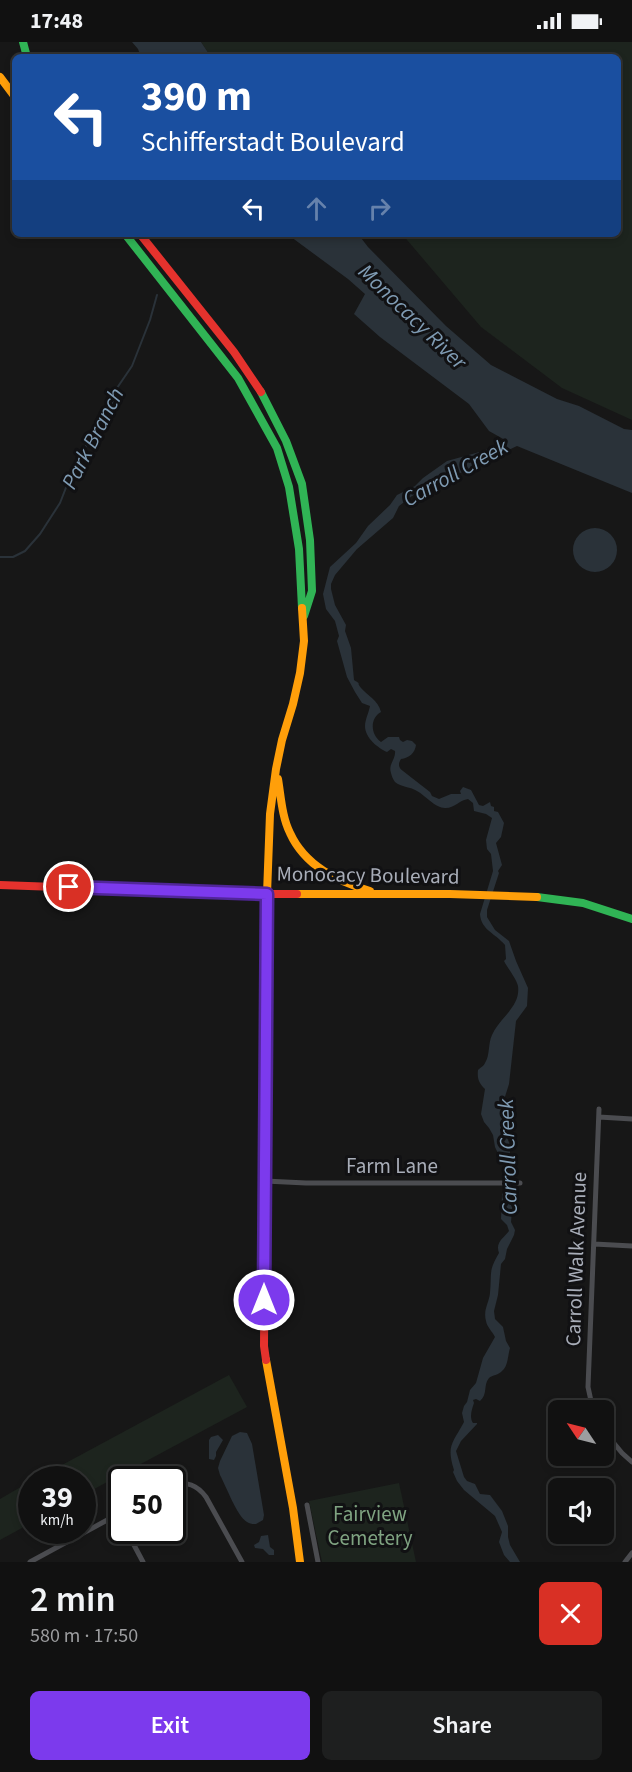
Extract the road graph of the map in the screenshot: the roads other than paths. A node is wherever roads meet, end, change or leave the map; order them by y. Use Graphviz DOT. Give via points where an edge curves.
graph roads {
  1 [pos="0,77"];
  2 [pos="12,93"];
  3 [pos="127,237"];
  4 [pos="142,237"];
  5 [pos="303,619"];
  6 [pos="276,769"];
  7 [pos="0,885"];
  8 [pos="267,894"];
  9 [pos="380,894"];
  10 [pos="632,919"];
  11 [pos="599,1109"];
  12 [pos="599,1117"];
  13 [pos="632,1119"];
  14 [pos="265,1181"];
  15 [pos="520,1183"];
  16 [pos="594,1244"];
  17 [pos="632,1246"];
  18 [pos="591,1400"];
  19 [pos="614,1443"];
  20 [pos="632,1462"];
  21 [pos="186,1484"];
  22 [pos="307,1505"];
  23 [pos="108,1519"];
  24 [pos="133,1544"];
  25 [pos="632,1553"];
  26 [pos="30,1562"];
  27 [pos="143,1562"];
  28 [pos="242,1562"];
  29 [pos="300,1562"];
  30 [pos="318,1562"];
  31 [pos="625,1562"];
  1 -- 2 [label="main road"];
  3 -- 5 [label="main road, Monocacy Boulevard" via="238,378 277,448 296,527"];
  4 -- 5 [label="main road, Monocacy Boulevard" via="234,352 264,397 286,441 302,484 310,540 312,591"];
  5 -- 6 [label="main road, Monocacy Boulevard" via="300,673"];
  6 -- 8 [label="main road, Monocacy Boulevard"];
  6 -- 9 [label="main road" via="287,822 304,855 326,874"];
  7 -- 8 [label="main road"];
  8 -- 9 [label="main road, Monocacy Boulevard"];
  8 -- 14 [label="main road"];
  9 -- 10 [label="main road, Monocacy Boulevard" via="535,897 583,903"];
  11 -- 12 [label="street, Carroll Walk Avenue"];
  12 -- 13 [label="street"];
  12 -- 16 [label="street, Carroll Walk Avenue"];
  14 -- 15 [label="street, Farm Lane"];
  14 -- 29 [label="main road" via="264,1346"];
  16 -- 17 [label="street"];
  16 -- 18 [label="street, Carroll Walk Avenue" via="588,1387"];
  19 -- 20 [label="street"];
  21 -- 28 [label="street" via="201,1490"];
  22 -- 30 [label="street"];
  23 -- 26 [label="street"];
  24 -- 27 [label="street"];
  25 -- 31 [label="street"];
}
